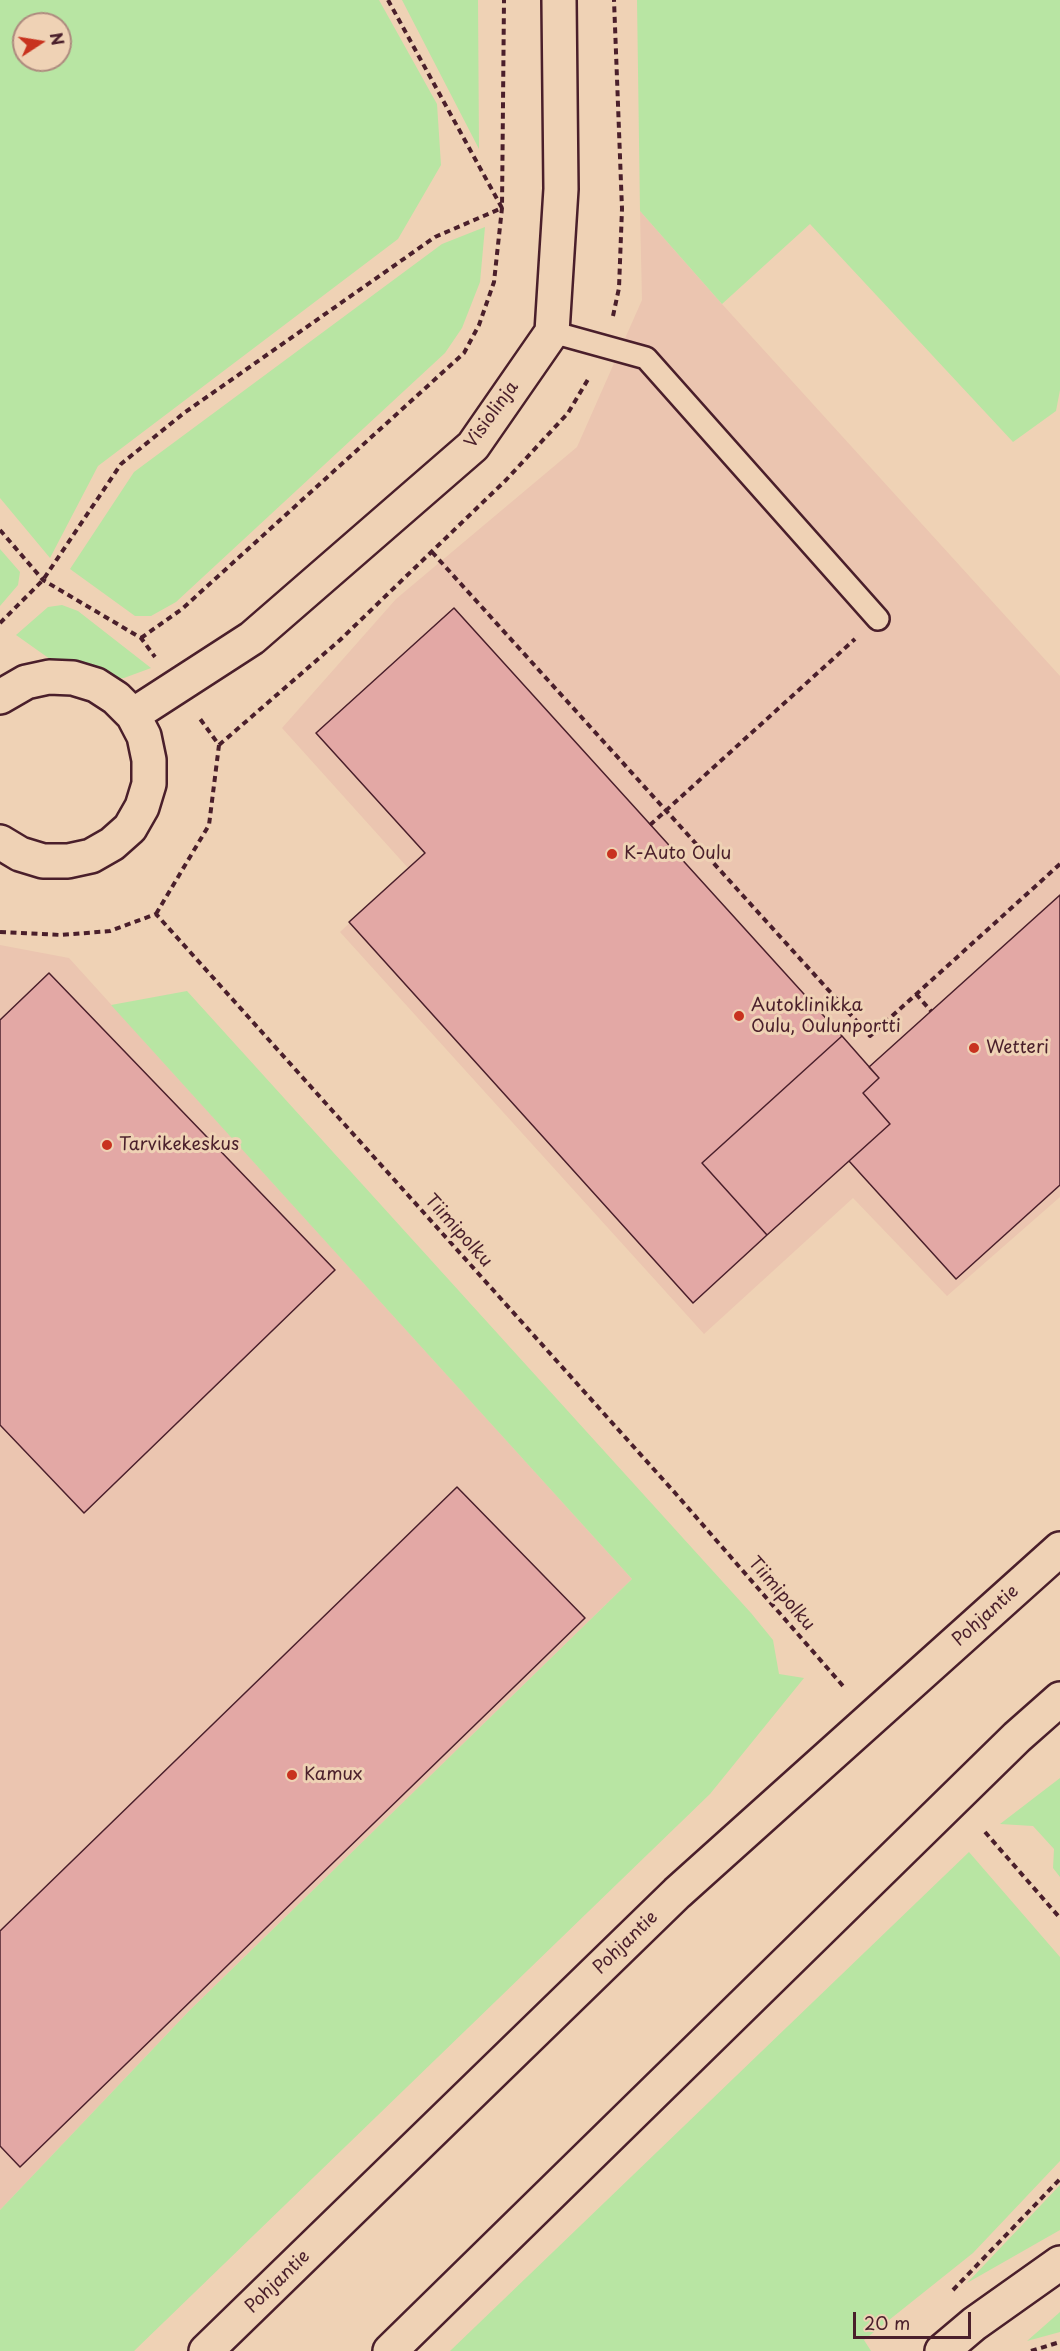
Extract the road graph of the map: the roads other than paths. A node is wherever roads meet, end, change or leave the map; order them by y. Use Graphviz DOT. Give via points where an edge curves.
graph roads {
  1 [pos="559,0"];
  2 [pos="552,332"];
  3 [pos="878,619"];
  4 [pos="1,693"];
  5 [pos="133,715"];
  6 [pos="0,842"];
  7 [pos="1060,1549"];
  8 [pos="1060,1699"];
  9 [pos="1060,1709"];
  10 [pos="1017,1737"];
  11 [pos="1060,2263"];
  12 [pos="206,2351"];
  13 [pos="390,2351"];
  14 [pos="942,2351"];
  1 -- 2 [label="main road" via="561,189"];
  2 -- 3 [label="lane" via="646,358"];
  2 -- 5 [label="main road, Visiolinja" via="473,446 252,638"];
  4 -- 5 [label="main road" via="37,679 73,678 96,685"];
  5 -- 6 [label="main road" via="144,736 149,784 130,828 91,856 68,861 43,861"];
  7 -- 12 [label="main road, Pohjantie" via="677,1893"];
  8 -- 10 [label="main road"];
  9 -- 10 [label="main road"];
  10 -- 13 [label="main road"];
  11 -- 14 [label="main road"];
}
